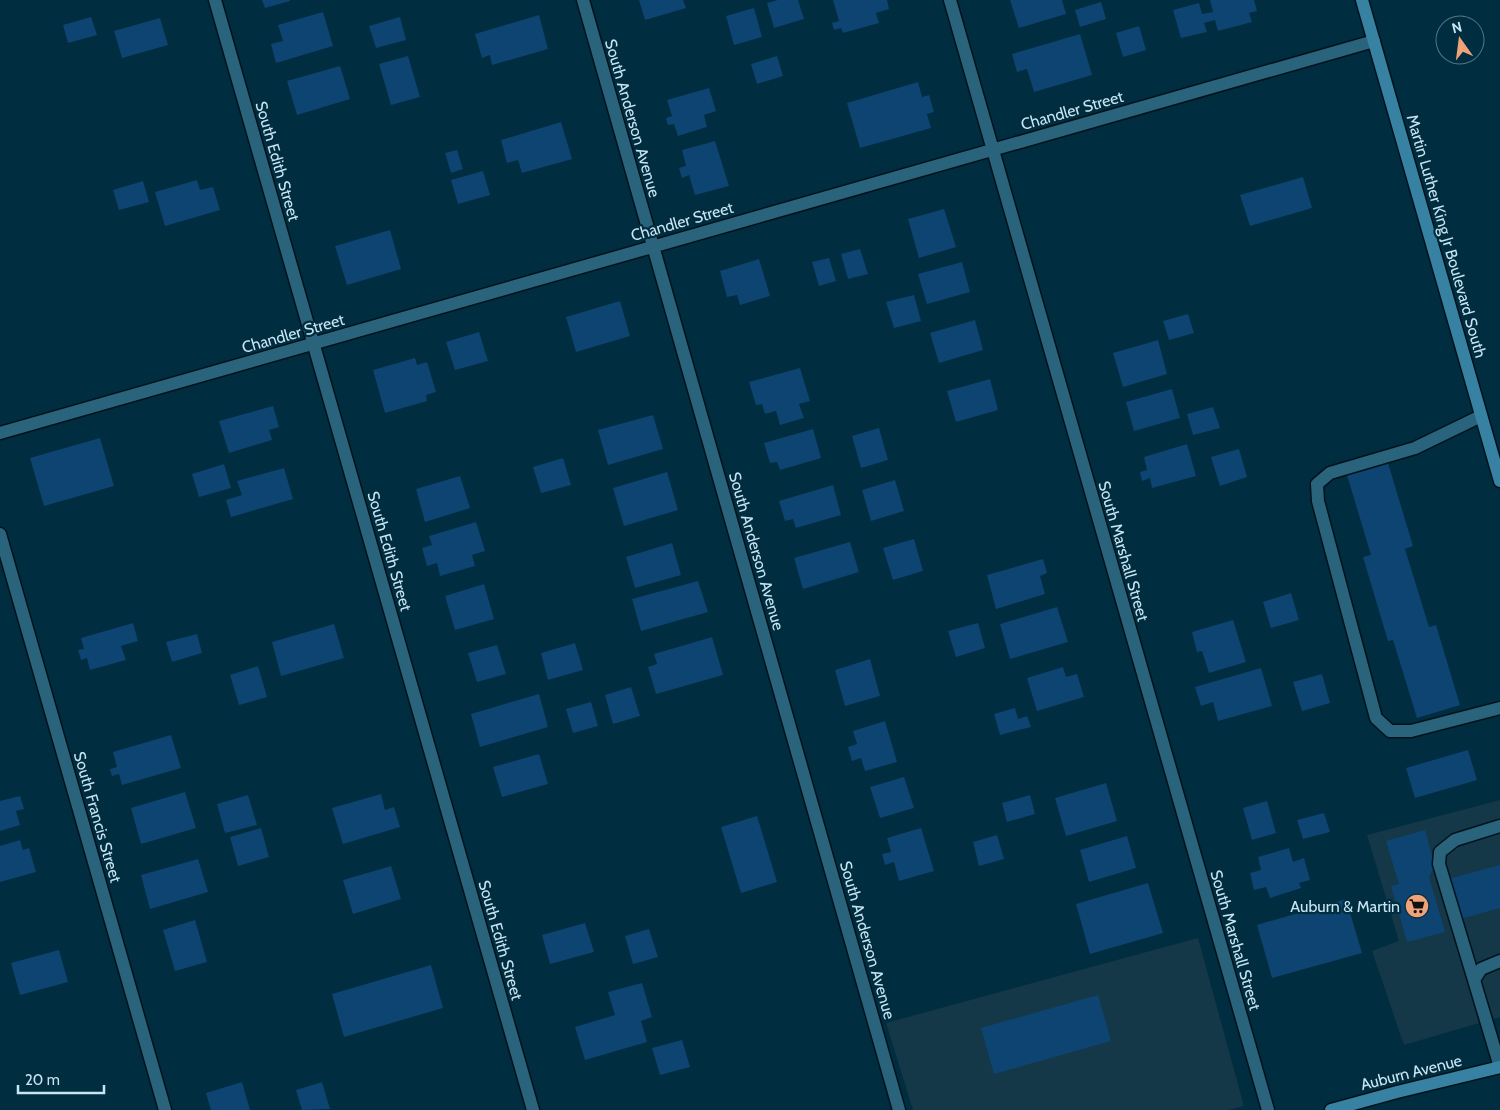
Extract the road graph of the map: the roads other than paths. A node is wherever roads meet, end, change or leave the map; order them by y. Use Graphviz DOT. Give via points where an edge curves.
graph roads {
  1 [pos="216,0"];
  2 [pos="583,0"];
  3 [pos="950,0"];
  4 [pos="1362,0"];
  5 [pos="1374,40"];
  6 [pos="993,149"];
  7 [pos="653,246"];
  8 [pos="314,344"];
  9 [pos="1481,416"];
  10 [pos="0,434"];
  11 [pos="1500,481"];
  12 [pos="0,534"];
  13 [pos="1500,708"];
  14 [pos="1500,826"];
  15 [pos="1500,961"];
  16 [pos="1474,980"];
  17 [pos="1500,1067"];
  18 [pos="165,1110"];
  19 [pos="533,1110"];
  20 [pos="900,1110"];
  21 [pos="1268,1110"];
  22 [pos="1331,1110"];
  1 -- 8 [label="street, South Edith Street"];
  2 -- 7 [label="street, South Anderson Avenue"];
  3 -- 6 [label="street, South Marshall Street"];
  4 -- 5 [label="main road, Martin Luther King Jr Boulevard South"];
  5 -- 6 [label="street, Chandler Street"];
  5 -- 9 [label="main road, Martin Luther King Jr Boulevard South"];
  6 -- 7 [label="street, Chandler Street"];
  6 -- 21 [label="street, South Marshall Street"];
  7 -- 8 [label="street, Chandler Street"];
  7 -- 20 [label="street, South Anderson Avenue"];
  8 -- 10 [label="street, Chandler Street"];
  8 -- 19 [label="street, South Edith Street"];
  9 -- 11 [label="main road, Martin Luther King Jr Boulevard South"];
  9 -- 13 [label="street" via="1415,448 1330,473 1317,484 1318,502 1376,718 1390,731 1410,732"];
  12 -- 18 [label="street, South Francis Street"];
  14 -- 16 [label="street" via="1455,840 1440,852 1439,864"];
  15 -- 16 [label="street" via="1481,969"];
  16 -- 17 [label="street"];
  17 -- 22 [label="main road, Auburn Avenue"];
}
